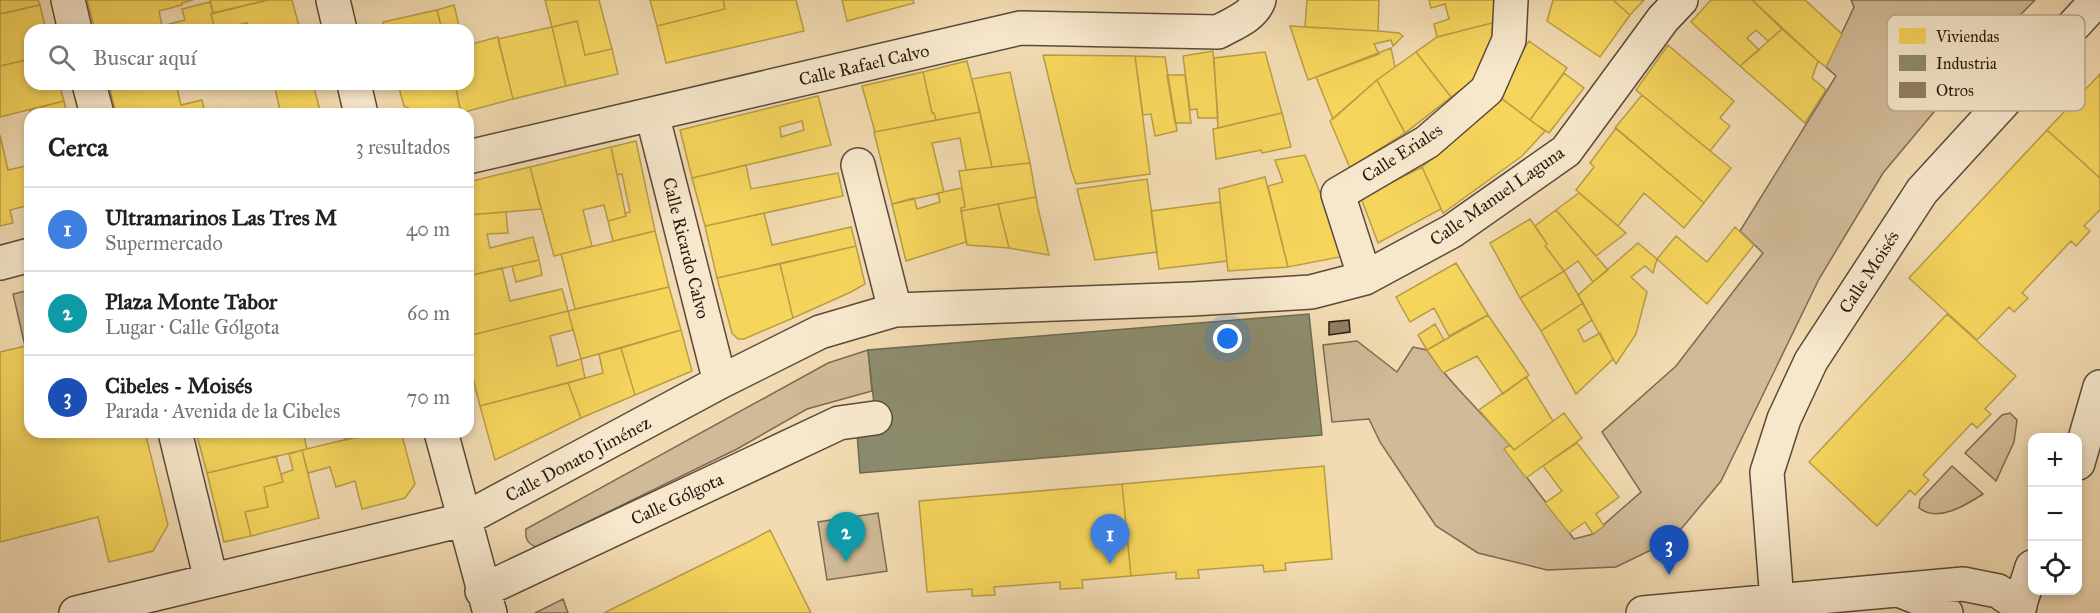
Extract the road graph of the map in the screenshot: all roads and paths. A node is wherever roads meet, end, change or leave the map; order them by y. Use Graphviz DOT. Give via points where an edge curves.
graph roads {
  1 [pos="68,0"];
  2 [pos="333,0"];
  3 [pos="1512,0"];
  4 [pos="1681,0"];
  5 [pos="2097,0"];
  6 [pos="1258,3"];
  7 [pos="2083,15"];
  8 [pos="74,24"];
  9 [pos="339,24"];
  10 [pos="91,90"];
  11 [pos="355,90"];
  12 [pos="95,108"];
  13 [pos="360,108"];
  14 [pos="1995,111"];
  15 [pos="652,114"];
  16 [pos="474,156"];
  17 [pos="858,165"];
  18 [pos="24,257"];
  19 [pos="0,263"];
  20 [pos="1365,278"];
  21 [pos="1071,302"];
  22 [pos="895,310"];
  23 [pos="720,382"];
  24 [pos="2100,387"];
  25 [pos="875,418"];
  26 [pos="176,438"];
  27 [pos="442,438"];
  28 [pos="2086,461"];
  29 [pos="463,520"];
  30 [pos="2028,579"];
  31 [pos="211,580"];
  32 [pos="1899,590"];
  33 [pos="1777,601"];
  34 [pos="486,602"];
  35 [pos="2018,610"];
  36 [pos="76,613"];
  37 [pos="1643,613"];
  38 [pos="1946,613"];
  1 -- 8 [label="street"];
  2 -- 9 [label="street"];
  3 -- 20 [label="street, Calle Eriales" via="1509,40 1487,90 1427,142 1338,194"];
  4 -- 20 [label="street, Calle Manuel Laguna" via="1566,151 1452,231"];
  5 -- 7 [label="street, Calle Moisés"];
  6 -- 15 [label="street, Calle Rafael Calvo" via="1245,17 1218,32 1020,28"];
  10 -- 12 [label="street"];
  11 -- 13 [label="street"];
  14 -- 33 [label="street, Calle Moisés" via="1922,191 1811,361 1784,419 1767,472"];
  15 -- 16 [label="street, Calle Rafael Calvo"];
  15 -- 23 [label="street, Calle Ricardo Calvo"];
  17 -- 22 [label="street"];
  18 -- 19 [label="street"];
  20 -- 21 [label="street, Calle Manuel Laguna" via="1311,292"];
  21 -- 22 [label="street, Calle Donato Jiménez"];
  22 -- 23 [label="street, Calle Donato Jiménez" via="820,332"];
  23 -- 29 [label="street, Calle Donato Jiménez"];
  24 -- 28 [label="street"];
  25 -- 34 [label="street, Calle Gólgota" via="839,423"];
  26 -- 31 [label="street"];
  27 -- 29 [label="street"];
  29 -- 31 [label="street, Calle Donato Jiménez"];
  29 -- 34 [label="street"];
  30 -- 35 [label="street"];
  31 -- 36 [label="street, Calle Donato Jiménez"];
  32 -- 33 [label="street"];
  32 -- 35 [label="street" via="1963,584 1998,591"];
  32 -- 38 [label="street"];
  33 -- 37 [label="street"];
}
